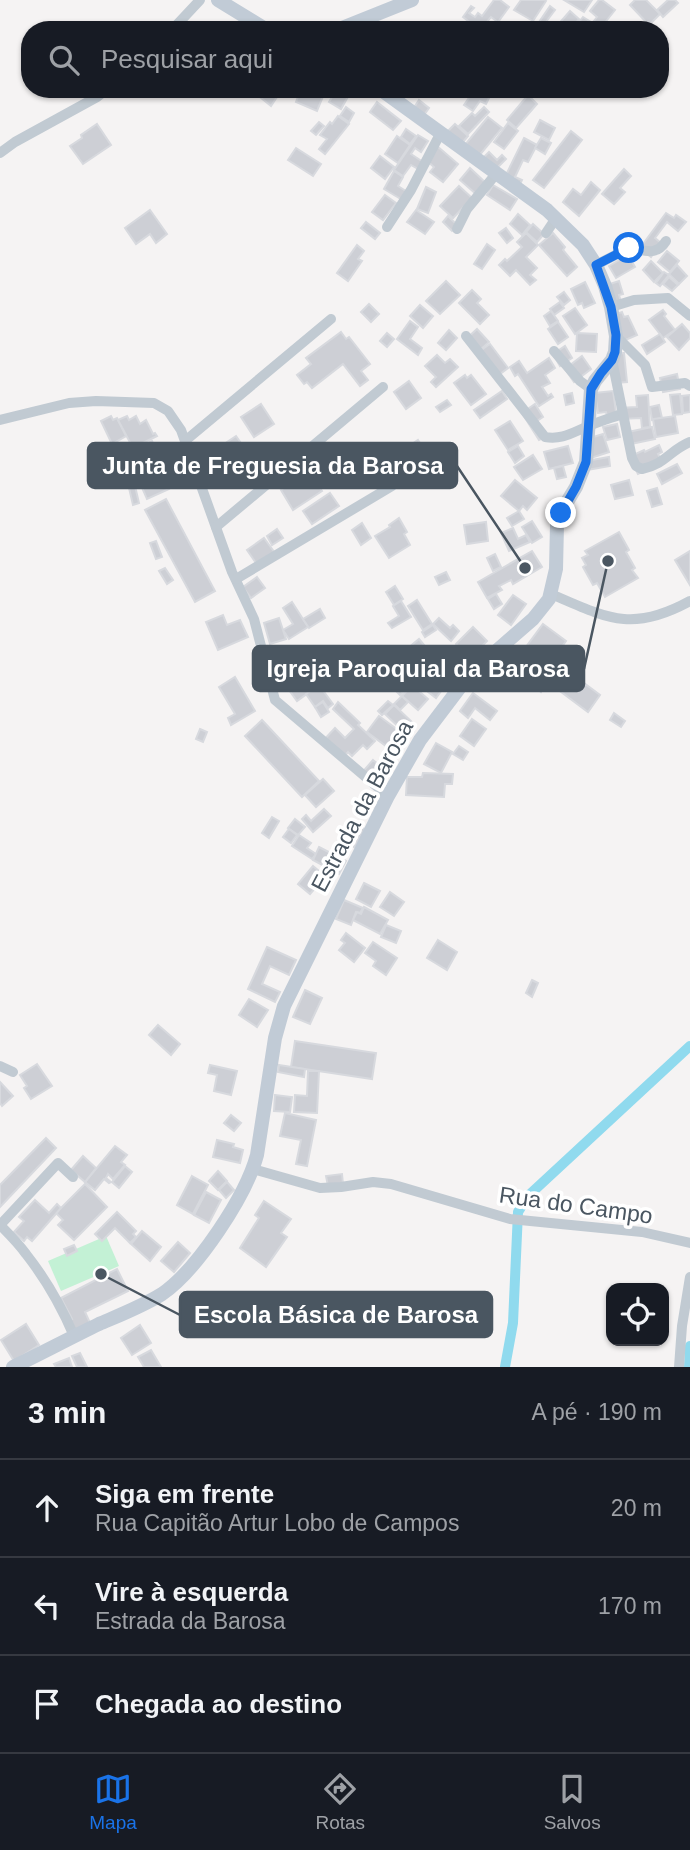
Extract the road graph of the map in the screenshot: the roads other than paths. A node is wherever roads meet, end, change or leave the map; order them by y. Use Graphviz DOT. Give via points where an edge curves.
graph roads {
  1 [pos="200,0"];
  2 [pos="218,0"];
  3 [pos="412,0"];
  4 [pos="180,21"];
  5 [pos="252,21"];
  6 [pos="360,21"];
  7 [pos="95,98"];
  8 [pos="392,98"];
  9 [pos="440,134"];
  10 [pos="0,153"];
  11 [pos="496,174"];
  12 [pos="556,218"];
  13 [pos="387,227"];
  14 [pos="457,229"];
  15 [pos="545,233"];
  16 [pos="666,241"];
  17 [pos="596,265"];
  18 [pos="611,307"];
  19 [pos="690,316"];
  20 [pos="331,319"];
  21 [pos="616,335"];
  22 [pos="466,336"];
  23 [pos="554,351"];
  24 [pos="612,360"];
  25 [pos="690,386"];
  26 [pos="383,387"];
  27 [pos="591,389"];
  28 [pos="622,414"];
  29 [pos="0,420"];
  30 [pos="588,426"];
  31 [pos="185,441"];
  32 [pos="690,442"];
  33 [pos="392,486"];
  34 [pos="216,527"];
  35 [pos="236,579"];
  36 [pos="551,594"];
  37 [pos="690,601"];
  38 [pos="388,796"];
  39 [pos="0,1066"];
  40 [pos="13,1072"];
  41 [pos="253,1169"];
  42 [pos="73,1177"];
  43 [pos="0,1225"];
  44 [pos="690,1243"];
  45 [pos="690,1277"];
  46 [pos="74,1336"];
  47 [pos="13,1367"];
  48 [pos="679,1367"];
  1 -- 4 [label="street"];
  2 -- 5 [label="street"];
  3 -- 6 [label="street"];
  7 -- 10 [label="street"];
  8 -- 9 [label="street"];
  9 -- 11 [label="street"];
  9 -- 13 [label="street"];
  11 -- 12 [label="street"];
  11 -- 14 [label="street"];
  12 -- 15 [label="street"];
  12 -- 17 [label="street"];
  16 -- 17 [label="street" via="656,252 629,248"];
  17 -- 18 [label="street"];
  18 -- 19 [label="street" via="634,300 668,299"];
  18 -- 21 [label="street"];
  20 -- 31 [label="street"];
  21 -- 24 [label="street"];
  21 -- 25 [label="street" via="645,365 652,387"];
  22 -- 30 [label="street" via="545,437 565,437"];
  23 -- 27 [label="street"];
  24 -- 27 [label="street"];
  24 -- 28 [label="street"];
  26 -- 34 [label="street"];
  27 -- 30 [label="street, Estrada da Barosa"];
  28 -- 30 [label="street"];
  28 -- 32 [label="street" via="632,458 642,469 655,467"];
  29 -- 31 [label="street" via="69,403 154,403 168,411"];
  30 -- 36 [label="street, Estrada da Barosa" via="586,462 557,525"];
  31 -- 34 [label="street"];
  33 -- 35 [label="street"];
  34 -- 35 [label="street"];
  35 -- 38 [label="street" via="254,620 275,700"];
  36 -- 37 [label="street" via="587,610 632,620 663,615"];
  36 -- 38 [label="street, Estrada da Barosa" via="533,619 470,674 421,740"];
  38 -- 41 [label="street, Estrada da Barosa" via="284,1006"];
  39 -- 40 [label="street"];
  41 -- 44 [label="street, Rua do Campo" via="320,1188 391,1184 510,1219 642,1231"];
  41 -- 46 [label="street, Estrada da Barosa" via="212,1239 175,1282 160,1295"];
  42 -- 43 [label="street" via="58,1163"];
  43 -- 46 [label="street" via="46,1283"];
  45 -- 48 [label="street"];
  46 -- 47 [label="street, Estrada da Barosa"];
}
